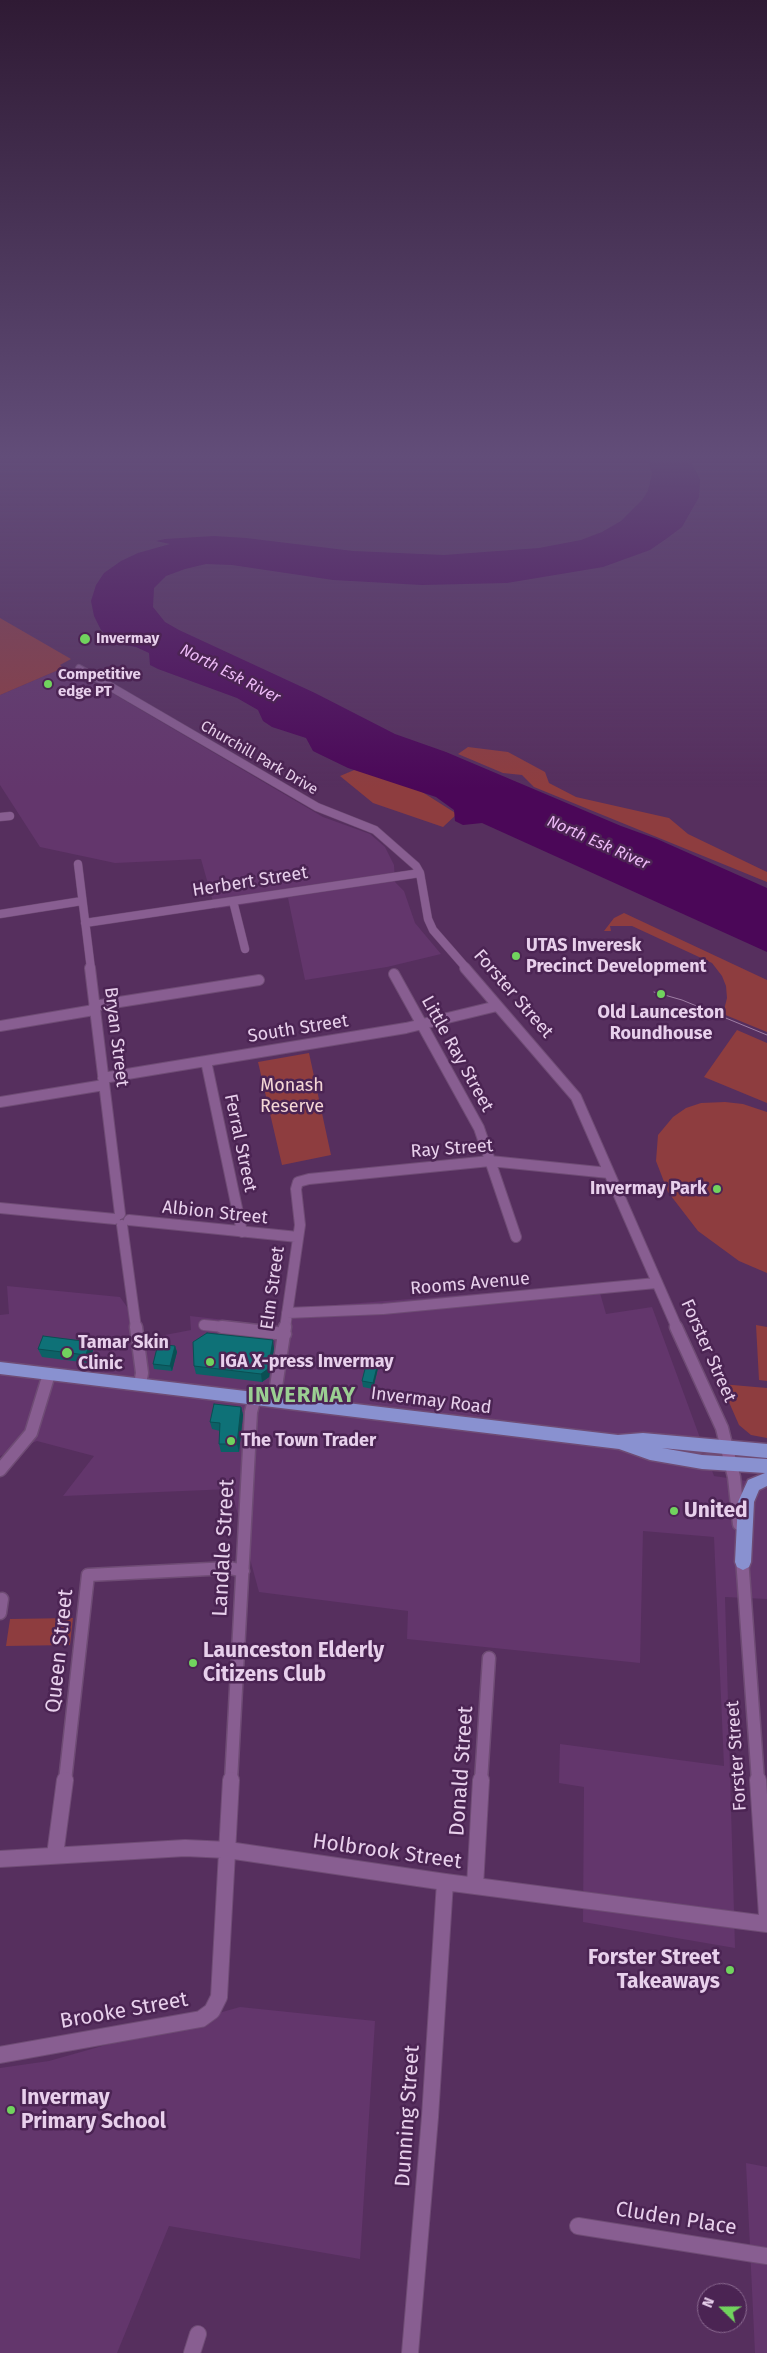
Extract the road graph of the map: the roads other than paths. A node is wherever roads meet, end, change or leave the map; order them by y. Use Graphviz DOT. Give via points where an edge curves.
graph roads {
  1 [pos="79,668"];
  2 [pos="10,816"];
  3 [pos="0,817"];
  4 [pos="78,864"];
  5 [pos="420,873"];
  6 [pos="82,901"];
  7 [pos="233,901"];
  8 [pos="0,914"];
  9 [pos="85,923"];
  10 [pos="245,949"];
  11 [pos="394,974"];
  12 [pos="259,980"];
  13 [pos="497,1006"];
  14 [pos="94,1008"];
  15 [pos="422,1024"];
  16 [pos="0,1026"];
  17 [pos="206,1061"];
  18 [pos="103,1081"];
  19 [pos="0,1102"];
  20 [pos="490,1161"];
  21 [pos="609,1173"];
  22 [pos="298,1182"];
  23 [pos="0,1208"];
  24 [pos="122,1220"];
  25 [pos="242,1232"];
  26 [pos="298,1237"];
  27 [pos="516,1237"];
  28 [pos="656,1283"];
  29 [pos="287,1313"];
  30 [pos="204,1325"];
  31 [pos="285,1334"];
  32 [pos="0,1368"];
  33 [pos="49,1374"];
  34 [pos="140,1384"];
  35 [pos="255,1398"];
  36 [pos="274,1400"];
  37 [pos="618,1442"];
  38 [pos="726,1446"];
  39 [pos="767,1451"];
  40 [pos="730,1463"];
  41 [pos="767,1466"];
  42 [pos="0,1470"];
  43 [pos="767,1479"];
  44 [pos="743,1562"];
  45 [pos="243,1571"];
  46 [pos="2,1599"];
  47 [pos="0,1612"];
  48 [pos="489,1658"];
  49 [pos="228,1850"];
  50 [pos="55,1855"];
  51 [pos="0,1858"];
  52 [pos="445,1882"];
  53 [pos="475,1886"];
  54 [pos="767,1915"];
  55 [pos="767,1924"];
  56 [pos="0,2055"];
  57 [pos="578,2226"];
  58 [pos="767,2256"];
  59 [pos="198,2334"];
  60 [pos="192,2353"];
  61 [pos="410,2353"];
  1 -- 5 [label="street, Churchill Park Drive" via="317,807 375,830 413,862"];
  2 -- 3 [label="street"];
  4 -- 6 [label="street, Bryan Street"];
  5 -- 7 [label="street, Herbert Street"];
  5 -- 13 [label="street, Forster Street" via="426,911 433,930"];
  6 -- 8 [label="street"];
  6 -- 9 [label="street, Bryan Street"];
  7 -- 9 [label="street, Herbert Street"];
  7 -- 10 [label="street"];
  9 -- 14 [label="street, Bryan Street"];
  11 -- 15 [label="street, Little Ray Street"];
  12 -- 14 [label="street"];
  13 -- 15 [label="street, South Street"];
  13 -- 21 [label="street, Forster Street" via="572,1090"];
  14 -- 16 [label="street"];
  14 -- 18 [label="street, Bryan Street"];
  15 -- 17 [label="street, South Street"];
  15 -- 20 [label="street, Little Ray Street" via="479,1128"];
  17 -- 18 [label="street, South Street"];
  17 -- 25 [label="street, Ferral Street"];
  18 -- 19 [label="street, South Street"];
  18 -- 24 [label="street, Bryan Street"];
  20 -- 21 [label="street, Ray Street"];
  20 -- 22 [label="street, Ray Street"];
  20 -- 27 [label="street, Little Ray Street"];
  21 -- 28 [label="street, Forster Street"];
  22 -- 26 [label="street, Elm Street"];
  23 -- 24 [label="street, Albion Street"];
  24 -- 25 [label="street, Albion Street"];
  24 -- 34 [label="street, Bryan Street" via="142,1373"];
  25 -- 26 [label="street, Albion Street"];
  26 -- 29 [label="street, Elm Street"];
  28 -- 29 [label="street, Rooms Avenue" via="383,1309"];
  28 -- 38 [label="street, Forster Street" via="722,1428"];
  29 -- 31 [label="street, Elm Street"];
  30 -- 31 [label="street"];
  31 -- 36 [label="street, Elm Street"];
  32 -- 33 [label="main road, Invermay Road"];
  33 -- 34 [label="main road, Invermay Road"];
  33 -- 42 [label="street" via="31,1433"];
  34 -- 35 [label="main road, Invermay Road"];
  35 -- 36 [label="main road, Invermay Road"];
  35 -- 45 [label="street, Landale Street" via="251,1412"];
  36 -- 37 [label="main road, Invermay Road"];
  37 -- 38 [label="main road, Invermay Road" via="643,1440"];
  37 -- 40 [label="main road, Invermay Road" via="702,1462"];
  38 -- 39 [label="main road, Invermay Road"];
  38 -- 40 [label="street, Forster Street"];
  40 -- 41 [label="main road, Invermay Road"];
  40 -- 44 [label="street, Forster Street"];
  43 -- 44 [label="main road" via="753,1485 746,1502"];
  44 -- 54 [label="street, Forster Street"];
  45 -- 49 [label="street, Landale Street"];
  45 -- 50 [label="street, Queen Street" via="230,1568 88,1575"];
  46 -- 47 [label="street"];
  48 -- 53 [label="street, Donald Street"];
  49 -- 50 [label="street, Holbrook Street" via="185,1848"];
  49 -- 52 [label="street, Holbrook Street"];
  49 -- 56 [label="street, Brooke Street" via="219,1997 212,2011 201,2019"];
  50 -- 51 [label="street, Holbrook Street"];
  52 -- 53 [label="street, Holbrook Street"];
  52 -- 61 [label="street, Dunning Street"];
  53 -- 55 [label="street, Holbrook Street"];
  57 -- 58 [label="street, Cluden Place"];
  59 -- 60 [label="street"];
}
